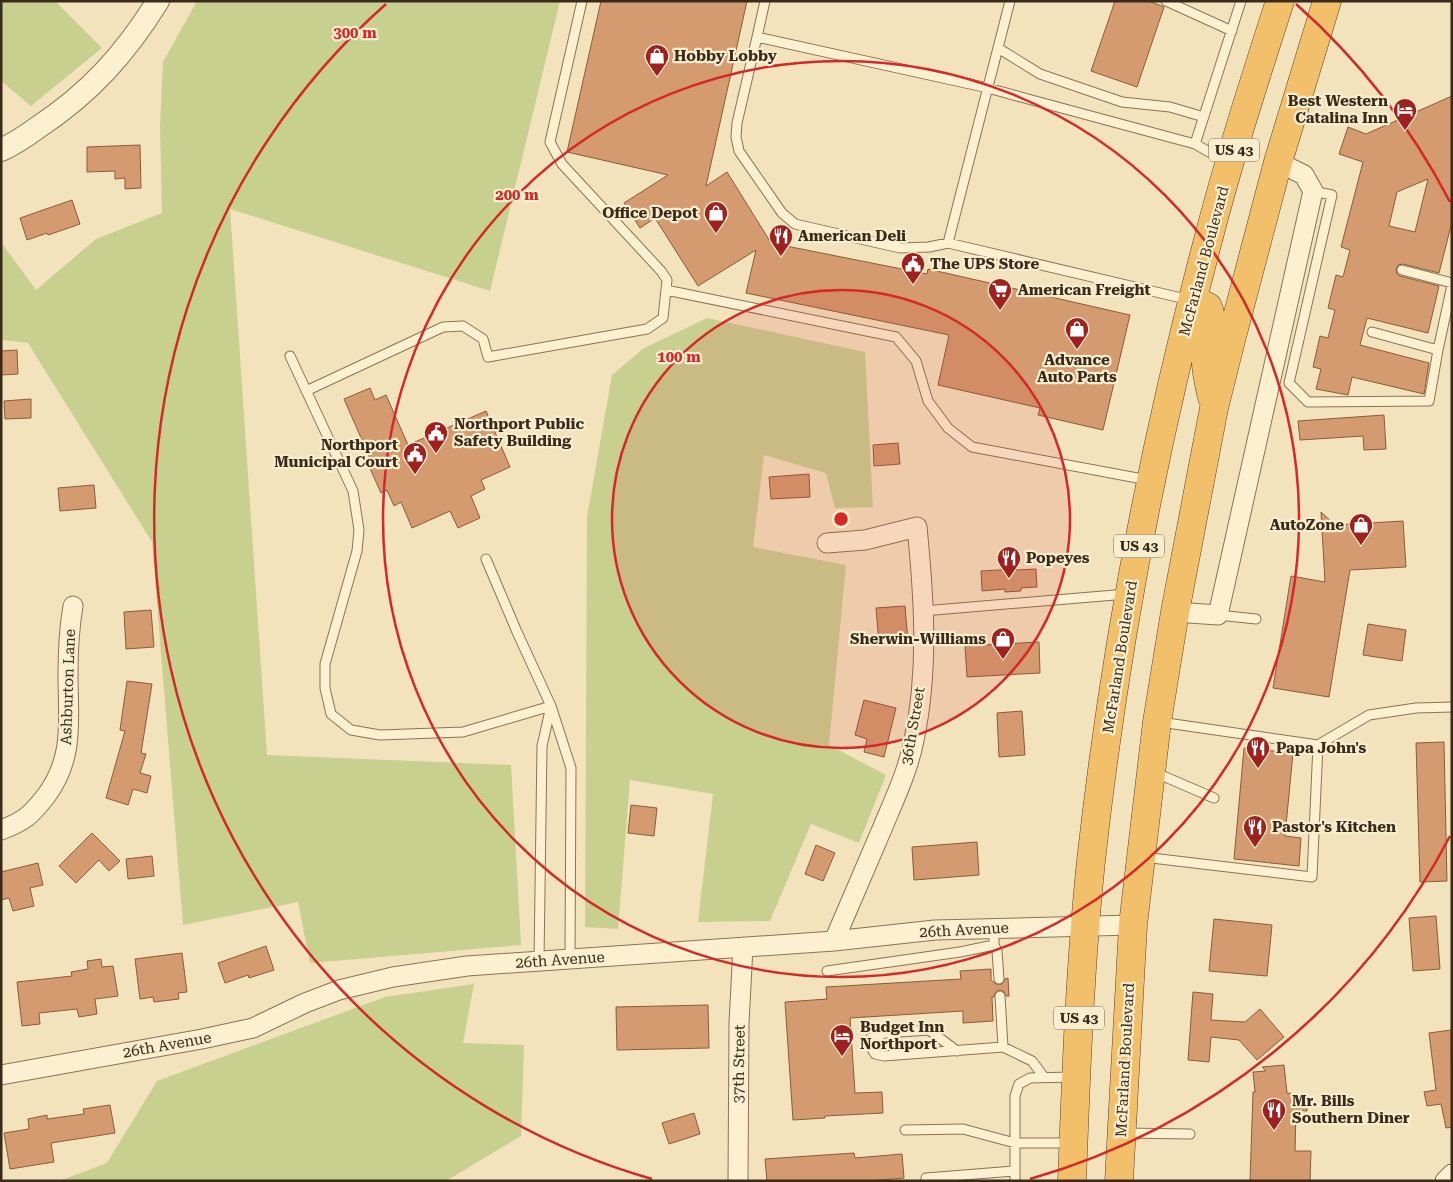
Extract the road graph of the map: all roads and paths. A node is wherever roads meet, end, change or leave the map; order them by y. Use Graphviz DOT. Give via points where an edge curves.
graph roads {
  1 [pos="158,1"];
  2 [pos="582,1"];
  3 [pos="765,1"];
  4 [pos="1010,1"];
  5 [pos="1166,1"];
  6 [pos="1241,1"];
  7 [pos="1280,1"];
  8 [pos="1327,1"];
  9 [pos="1232,31"];
  10 [pos="757,37"];
  11 [pos="998,48"];
  12 [pos="988,88"];
  13 [pos="1204,117"];
  14 [pos="1195,144"];
  15 [pos="1,150"];
  16 [pos="1278,162"];
  17 [pos="1230,163"];
  18 [pos="1313,191"];
  19 [pos="948,243"];
  20 [pos="1402,270"];
  21 [pos="1452,284"];
  22 [pos="666,290"];
  23 [pos="1193,300"];
  24 [pos="1372,332"];
  25 [pos="1438,350"];
  26 [pos="290,356"];
  27 [pos="306,391"];
  28 [pos="1214,408"];
  29 [pos="1151,481"];
  30 [pos="827,543"];
  31 [pos="486,559"];
  32 [pos="1130,594"];
  33 [pos="73,606"];
  34 [pos="923,611"];
  35 [pos="1175,612"];
  36 [pos="1218,614"];
  37 [pos="1256,619"];
  38 [pos="552,706"];
  39 [pos="1452,707"];
  40 [pos="1158,722"];
  41 [pos="1318,745"];
  42 [pos="1151,771"];
  43 [pos="1214,798"];
  44 [pos="1,830"];
  45 [pos="1140,857"];
  46 [pos="1133,925"];
  47 [pos="1086,926"];
  48 [pos="994,937"];
  49 [pos="834,941"];
  50 [pos="743,947"];
  51 [pos="570,959"];
  52 [pos="539,961"];
  53 [pos="828,970"];
  54 [pos="999,979"];
  55 [pos="1000,996"];
  56 [pos="1003,1047"];
  57 [pos="957,1050"];
  58 [pos="1,1075"];
  59 [pos="1044,1076"];
  60 [pos="1076,1078"];
  61 [pos="905,1130"];
  62 [pos="1121,1133"];
  63 [pos="1190,1134"];
  64 [pos="1015,1143"];
  65 [pos="1074,1143"];
  66 [pos="1014,1171"];
  67 [pos="1452,1174"];
  68 [pos="738,1181"];
  69 [pos="926,1181"];
  70 [pos="1015,1181"];
  71 [pos="1072,1181"];
  72 [pos="1119,1181"];
  73 [pos="1445,1181"];
  1 -- 15 [label="street" via="133,40 82,95"];
  2 -- 22 [label="lane" via="550,142 562,164 661,271 667,280"];
  3 -- 10 [label="lane"];
  4 -- 11 [label="lane"];
  5 -- 9 [label="lane"];
  6 -- 9 [label="lane"];
  7 -- 17 [label="highway, McFarland Boulevard / US 43"];
  8 -- 16 [label="highway, McFarland Boulevard / US 43"];
  9 -- 13 [label="lane"];
  10 -- 12 [label="lane"];
  10 -- 19 [label="lane" via="736,136 739,151 782,213 795,224 900,248"];
  11 -- 12 [label="lane"];
  11 -- 13 [label="lane" via="1040,74 1122,102 1170,107"];
  12 -- 14 [label="lane"];
  12 -- 19 [label="lane"];
  13 -- 14 [label="lane"];
  14 -- 17 [label="lane"];
  16 -- 18 [label="street" via="1304,175"];
  16 -- 28 [label="highway, McFarland Boulevard / US 43"];
  17 -- 23 [label="highway, McFarland Boulevard / US 43"];
  18 -- 25 [label="lane" via="1332,194 1289,383 1308,402 1429,401"];
  18 -- 36 [label="street"];
  19 -- 23 [label="lane"];
  20 -- 21 [label="lane"];
  21 -- 25 [label="lane"];
  22 -- 27 [label="lane" via="663,318 647,329 488,357 483,339 470,330 463,326 442,327"];
  22 -- 29 [label="lane" via="896,337 916,361 928,401 948,428 972,447"];
  23 -- 28 [label="highway" via="1208,307 1212,318 1206,358"];
  23 -- 29 [label="highway, McFarland Boulevard / US 43"];
  24 -- 25 [label="lane"];
  26 -- 27 [label="lane"];
  27 -- 38 [label="lane" via="353,491 359,530 357,551 325,664 325,688 331,714 351,730 380,735 463,732"];
  28 -- 35 [label="highway, McFarland Boulevard / US 43"];
  29 -- 32 [label="highway, McFarland Boulevard / US 43"];
  30 -- 34 [label="street, 36th Street" via="865,540 917,527"];
  31 -- 38 [label="lane"];
  32 -- 34 [label="lane"];
  32 -- 47 [label="highway, McFarland Boulevard / US 43" via="1109,721"];
  33 -- 44 [label="street, Ashburton Lane" via="69,629 69,729 63,767 32,814"];
  34 -- 49 [label="street, 36th Street" via="921,685 914,740 904,776"];
  35 -- 36 [label="street"];
  35 -- 40 [label="highway, McFarland Boulevard / US 43"];
  36 -- 37 [label="lane"];
  38 -- 51 [label="lane" via="571,768"];
  38 -- 52 [label="lane" via="542,746"];
  39 -- 41 [label="lane" via="1416,708 1369,716"];
  40 -- 41 [label="lane"];
  40 -- 42 [label="highway, McFarland Boulevard / US 43"];
  41 -- 45 [label="lane" via="1312,877"];
  42 -- 43 [label="lane"];
  42 -- 45 [label="highway, McFarland Boulevard / US 43"];
  45 -- 46 [label="highway, McFarland Boulevard / US 43"];
  46 -- 47 [label="street, 26th Avenue"];
  46 -- 62 [label="highway, McFarland Boulevard / US 43"];
  47 -- 48 [label="street, 26th Avenue"];
  47 -- 60 [label="highway, McFarland Boulevard / US 43"];
  48 -- 49 [label="street, 26th Avenue" via="935,930"];
  48 -- 53 [label="lane" via="960,952"];
  48 -- 54 [label="lane"];
  49 -- 50 [label="street, 26th Avenue"];
  50 -- 51 [label="street, 26th Avenue"];
  50 -- 68 [label="street, 37th Street"];
  51 -- 52 [label="street, 26th Avenue"];
  52 -- 58 [label="street, 26th Avenue" via="467,966 375,980 305,1003 253,1028"];
  55 -- 56 [label="lane"];
  56 -- 57 [label="lane"];
  56 -- 59 [label="lane" via="1032,1061"];
  57 -- 57 [label="lane" via="884,1056 875,1054 871,1038 885,1033 929,1030"];
  59 -- 60 [label="lane"];
  59 -- 64 [label="lane" via="1019,1084 1014,1096"];
  60 -- 65 [label="highway, McFarland Boulevard / US 43"];
  61 -- 64 [label="lane" via="963,1129"];
  62 -- 63 [label="lane"];
  62 -- 72 [label="highway, McFarland Boulevard / US 43"];
  64 -- 65 [label="lane"];
  64 -- 66 [label="lane"];
  65 -- 71 [label="highway, McFarland Boulevard / US 43"];
  66 -- 69 [label="lane" via="926,1178"];
  66 -- 70 [label="lane"];
  67 -- 73 [label="street"];
}
